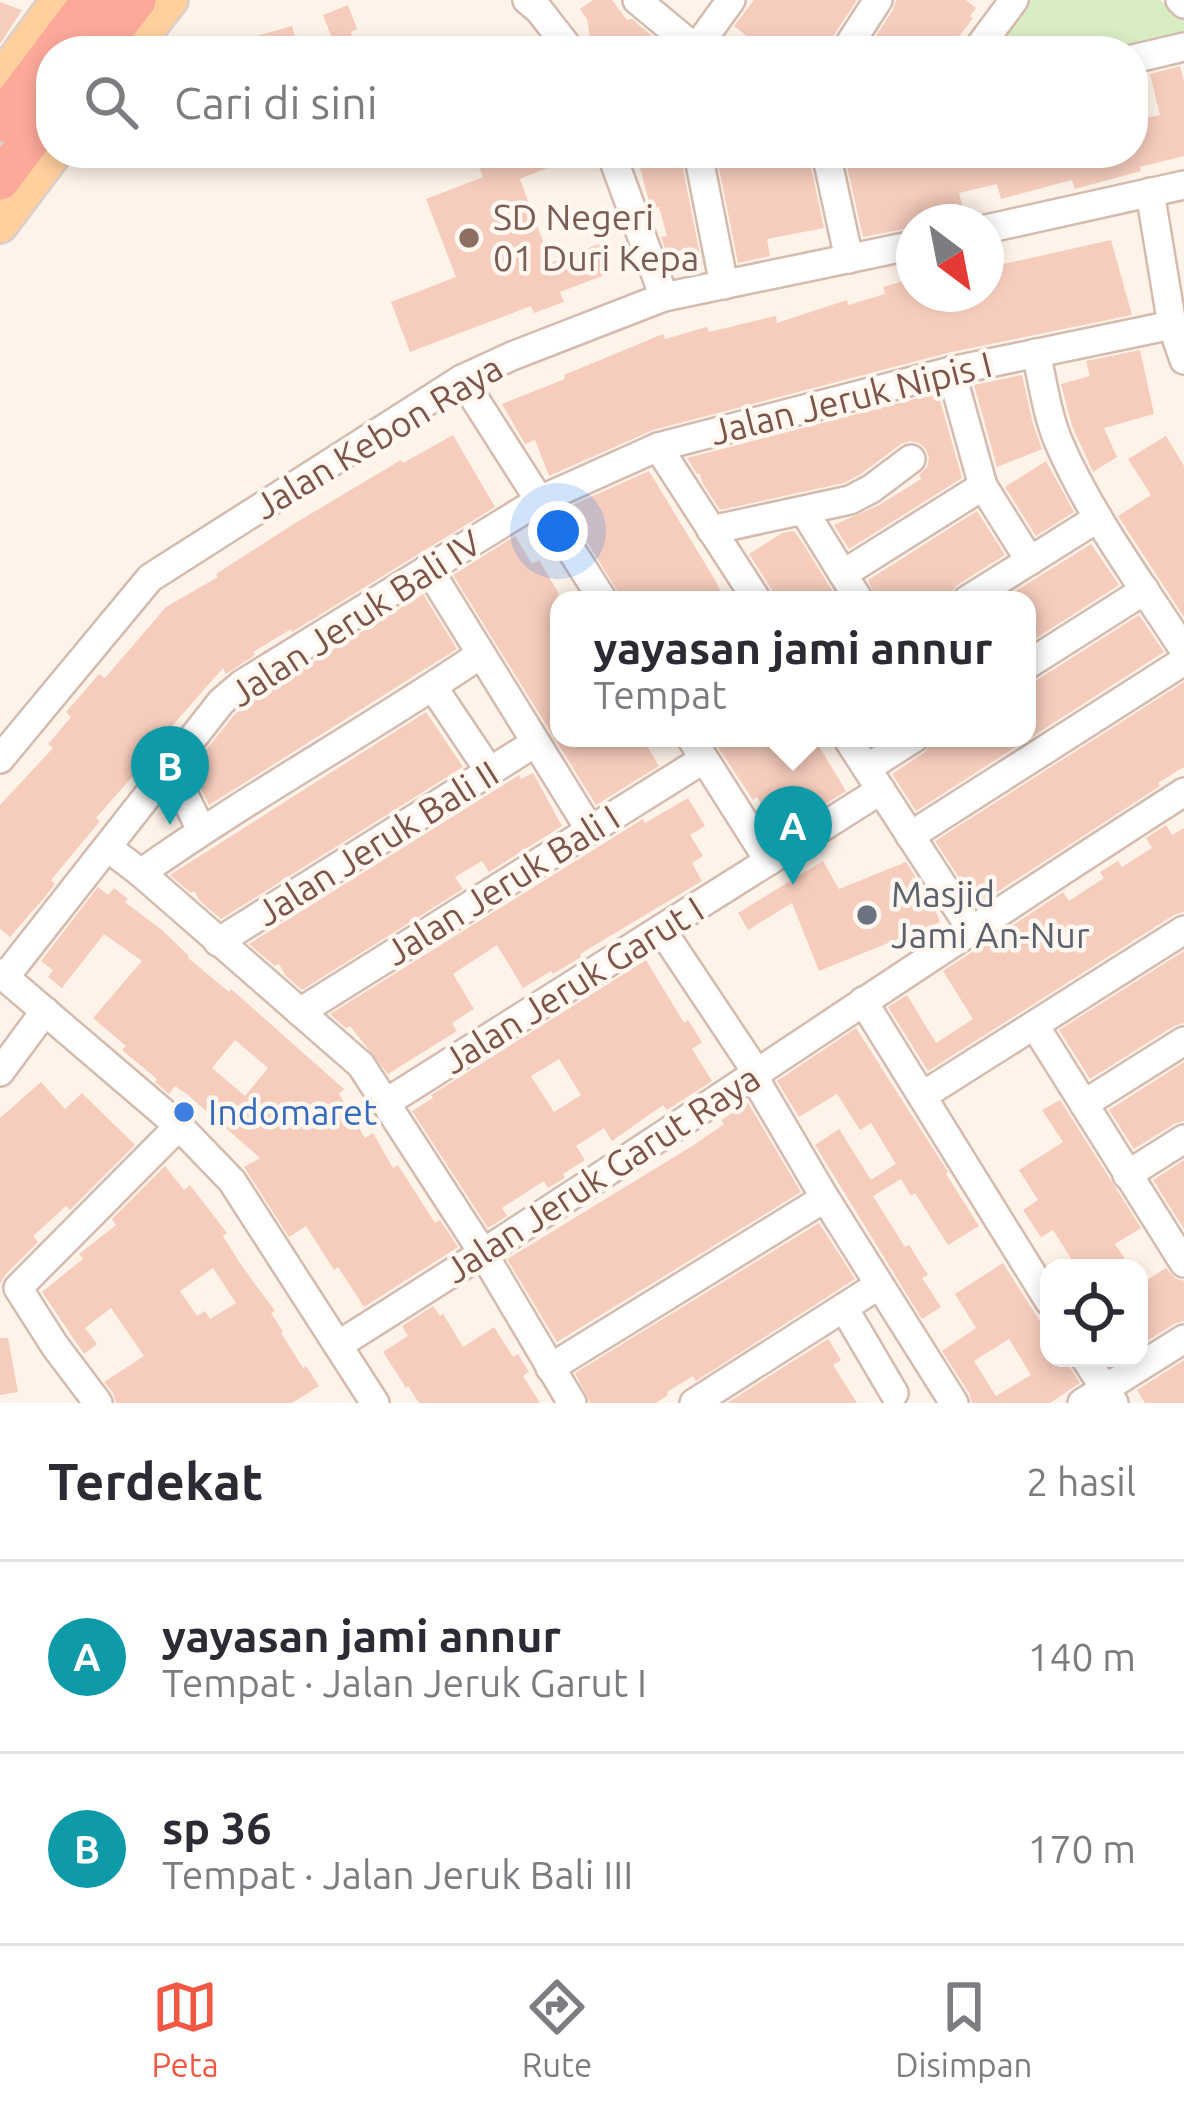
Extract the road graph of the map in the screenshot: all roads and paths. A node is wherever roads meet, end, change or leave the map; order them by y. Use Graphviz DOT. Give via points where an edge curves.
graph roads {
  1 [pos="58,0"];
  2 [pos="92,0"];
  3 [pos="136,0"];
  4 [pos="171,0"];
  5 [pos="637,0"];
  6 [pos="731,0"];
  7 [pos="878,0"];
  8 [pos="1014,0"];
  9 [pos="541,4"];
  10 [pos="65,36"];
  11 [pos="108,36"];
  12 [pos="143,36"];
  13 [pos="561,36"];
  14 [pos="679,36"];
  15 [pos="705,36"];
  16 [pos="855,36"];
  17 [pos="987,36"];
  18 [pos="1184,47"];
  19 [pos="1148,55"];
  20 [pos="36,74"];
  21 [pos="0,79"];
  22 [pos="0,122"];
  23 [pos="36,132"];
  24 [pos="44,168"];
  25 [pos="617,168"];
  26 [pos="701,168"];
  27 [pos="829,168"];
  28 [pos="0,180"];
  29 [pos="1184,185"];
  30 [pos="1150,192"];
  31 [pos="1004,225"];
  32 [pos="0,226"];
  33 [pos="896,249"];
  34 [pos="849,260"];
  35 [pos="724,285"];
  36 [pos="664,297"];
  37 [pos="1172,326"];
  38 [pos="1036,353"];
  39 [pos="1184,360"];
  40 [pos="951,371"];
  41 [pos="462,379"];
  42 [pos="658,447"];
  43 [pos="911,459"];
  44 [pos="983,486"];
  45 [pos="540,500"];
  46 [pos="804,511"];
  47 [pos="1098,518"];
  48 [pos="711,530"];
  49 [pos="1030,561"];
  50 [pos="428,568"];
  51 [pos="843,574"];
  52 [pos="1145,590"];
  53 [pos="597,591"];
  54 [pos="751,591"];
  55 [pos="853,591"];
  56 [pos="982,591"];
  57 [pos="1184,650"];
  58 [pos="482,654"];
  59 [pos="1036,659"];
  60 [pos="1184,661"];
  61 [pos="433,687"];
  62 [pos="536,742"];
  63 [pos="853,747"];
  64 [pos="905,747"];
  65 [pos="698,748"];
  66 [pos="0,759"];
  67 [pos="170,768"];
  68 [pos="490,772"];
  69 [pos="874,779"];
  70 [pos="1184,793"];
  71 [pos="201,830"];
  72 [pos="590,830"];
  73 [pos="910,836"];
  74 [pos="108,848"];
  75 [pos="770,861"];
  76 [pos="141,873"];
  77 [pos="971,928"];
  78 [pos="661,929"];
  79 [pos="1184,930"];
  80 [pos="218,942"];
  81 [pos="2,975"];
  82 [pos="863,1001"];
  83 [pos="45,1012"];
  84 [pos="300,1012"];
  85 [pos="1035,1026"];
  86 [pos="1184,1041"];
  87 [pos="755,1075"];
  88 [pos="3,1085"];
  89 [pos="922,1096"];
  90 [pos="387,1102"];
  91 [pos="1084,1104"];
  92 [pos="179,1126"];
  93 [pos="1184,1139"];
  94 [pos="1127,1175"];
  95 [pos="825,1198"];
  96 [pos="1181,1250"];
  97 [pos="483,1253"];
  98 [pos="9,1284"];
  99 [pos="879,1285"];
  100 [pos="1040,1286"];
  101 [pos="844,1308"];
  102 [pos="1184,1339"];
  103 [pos="338,1345"];
  104 [pos="1088,1367"];
  105 [pos="550,1368"];
  106 [pos="932,1369"];
  107 [pos="886,1398"];
  108 [pos="1100,1399"];
  109 [pos="98,1403"];
  110 [pos="375,1403"];
  111 [pos="572,1403"];
  112 [pos="694,1403"];
  113 [pos="954,1403"];
  1 -- 21 [label="main road"];
  2 -- 10 [label="highway"];
  3 -- 11 [label="highway"];
  4 -- 12 [label="main road"];
  5 -- 14 [label="street"];
  6 -- 15 [label="street"];
  7 -- 16 [label="street"];
  8 -- 17 [label="street"];
  9 -- 13 [label="street"];
  18 -- 19 [label="street"];
  20 -- 22 [label="highway"];
  23 -- 28 [label="highway"];
  24 -- 32 [label="main road"];
  25 -- 36 [label="street"];
  26 -- 35 [label="street"];
  27 -- 34 [label="street"];
  29 -- 30 [label="street"];
  30 -- 31 [label="street"];
  30 -- 37 [label="street"];
  33 -- 34 [label="street, Jalan Kebon Raya"];
  34 -- 35 [label="street, Jalan Kebon Raya"];
  35 -- 36 [label="street, Jalan Kebon Raya"];
  36 -- 41 [label="street, Jalan Kebon Raya"];
  37 -- 38 [label="street, Jalan Jeruk Nipis I"];
  37 -- 39 [label="street"];
  38 -- 40 [label="street, Jalan Jeruk Nipis I"];
  38 -- 47 [label="street" via="1059,443"];
  40 -- 42 [label="street, Jalan Jeruk Nipis I"];
  40 -- 44 [label="street"];
  41 -- 45 [label="street"];
  41 -- 66 [label="street, Jalan Kebon Raya" via="150,578"];
  42 -- 45 [label="street, Jalan Jeruk Nipis I"];
  42 -- 48 [label="street"];
  43 -- 46 [label="street" via="850,500"];
  44 -- 49 [label="street"];
  44 -- 51 [label="street"];
  45 -- 50 [label="street, Jalan Jeruk Bali IV"];
  45 -- 53 [label="street"];
  46 -- 48 [label="street"];
  46 -- 51 [label="street"];
  47 -- 49 [label="street"];
  47 -- 52 [label="street"];
  48 -- 54 [label="street"];
  49 -- 56 [label="street"];
  50 -- 58 [label="street"];
  50 -- 67 [label="street, Jalan Jeruk Bali IV" via="242,684"];
  51 -- 55 [label="street"];
  52 -- 57 [label="street"];
  52 -- 59 [label="street"];
  58 -- 61 [label="street"];
  58 -- 62 [label="street"];
  60 -- 73 [label="street"];
  61 -- 68 [label="street"];
  61 -- 71 [label="street"];
  62 -- 68 [label="street, Jalan Jeruk Bali II"];
  62 -- 72 [label="street"];
  63 -- 69 [label="street"];
  64 -- 69 [label="street, Jalan Jeruk Garut I"];
  65 -- 72 [label="street, Jalan Jeruk Bali I"];
  65 -- 75 [label="street"];
  67 -- 71 [label="street"];
  67 -- 74 [label="street, Jalan Jeruk Bali IV"];
  68 -- 80 [label="street, Jalan Jeruk Bali II"];
  69 -- 73 [label="street"];
  69 -- 75 [label="street, Jalan Jeruk Garut I"];
  70 -- 77 [label="street, Jalan Jeruk Garut Raya"];
  71 -- 76 [label="street"];
  72 -- 84 [label="street, Jalan Jeruk Bali I"];
  73 -- 77 [label="street"];
  74 -- 76 [label="street"];
  74 -- 81 [label="street, Jalan Jeruk Bali IV"];
  75 -- 78 [label="street, Jalan Jeruk Garut I"];
  76 -- 80 [label="street"];
  77 -- 82 [label="street, Jalan Jeruk Garut Raya"];
  78 -- 87 [label="street"];
  78 -- 90 [label="street, Jalan Jeruk Garut I"];
  79 -- 85 [label="street"];
  80 -- 84 [label="street"];
  81 -- 83 [label="street"];
  82 -- 87 [label="street, Jalan Jeruk Garut Raya"];
  82 -- 89 [label="street"];
  83 -- 88 [label="street"];
  83 -- 92 [label="street"];
  84 -- 90 [label="street" via="361,1065"];
  85 -- 89 [label="street"];
  85 -- 91 [label="street"];
  86 -- 91 [label="street"];
  87 -- 95 [label="street"];
  87 -- 97 [label="street, Jalan Jeruk Garut Raya"];
  89 -- 100 [label="street"];
  90 -- 97 [label="street"];
  91 -- 94 [label="street"];
  92 -- 98 [label="street"];
  92 -- 103 [label="street" via="232,1181"];
  93 -- 94 [label="street"];
  94 -- 96 [label="street"];
  95 -- 99 [label="street"];
  95 -- 105 [label="street"];
  97 -- 103 [label="street, Jalan Jeruk Garut Raya"];
  97 -- 105 [label="street"];
  98 -- 109 [label="street"];
  99 -- 101 [label="street"];
  99 -- 106 [label="street"];
  101 -- 107 [label="street"];
  101 -- 112 [label="street"];
  102 -- 108 [label="street"];
  103 -- 110 [label="street"];
  104 -- 108 [label="street"];
  105 -- 111 [label="street"];
  106 -- 107 [label="street"];
  106 -- 113 [label="street"];
}
